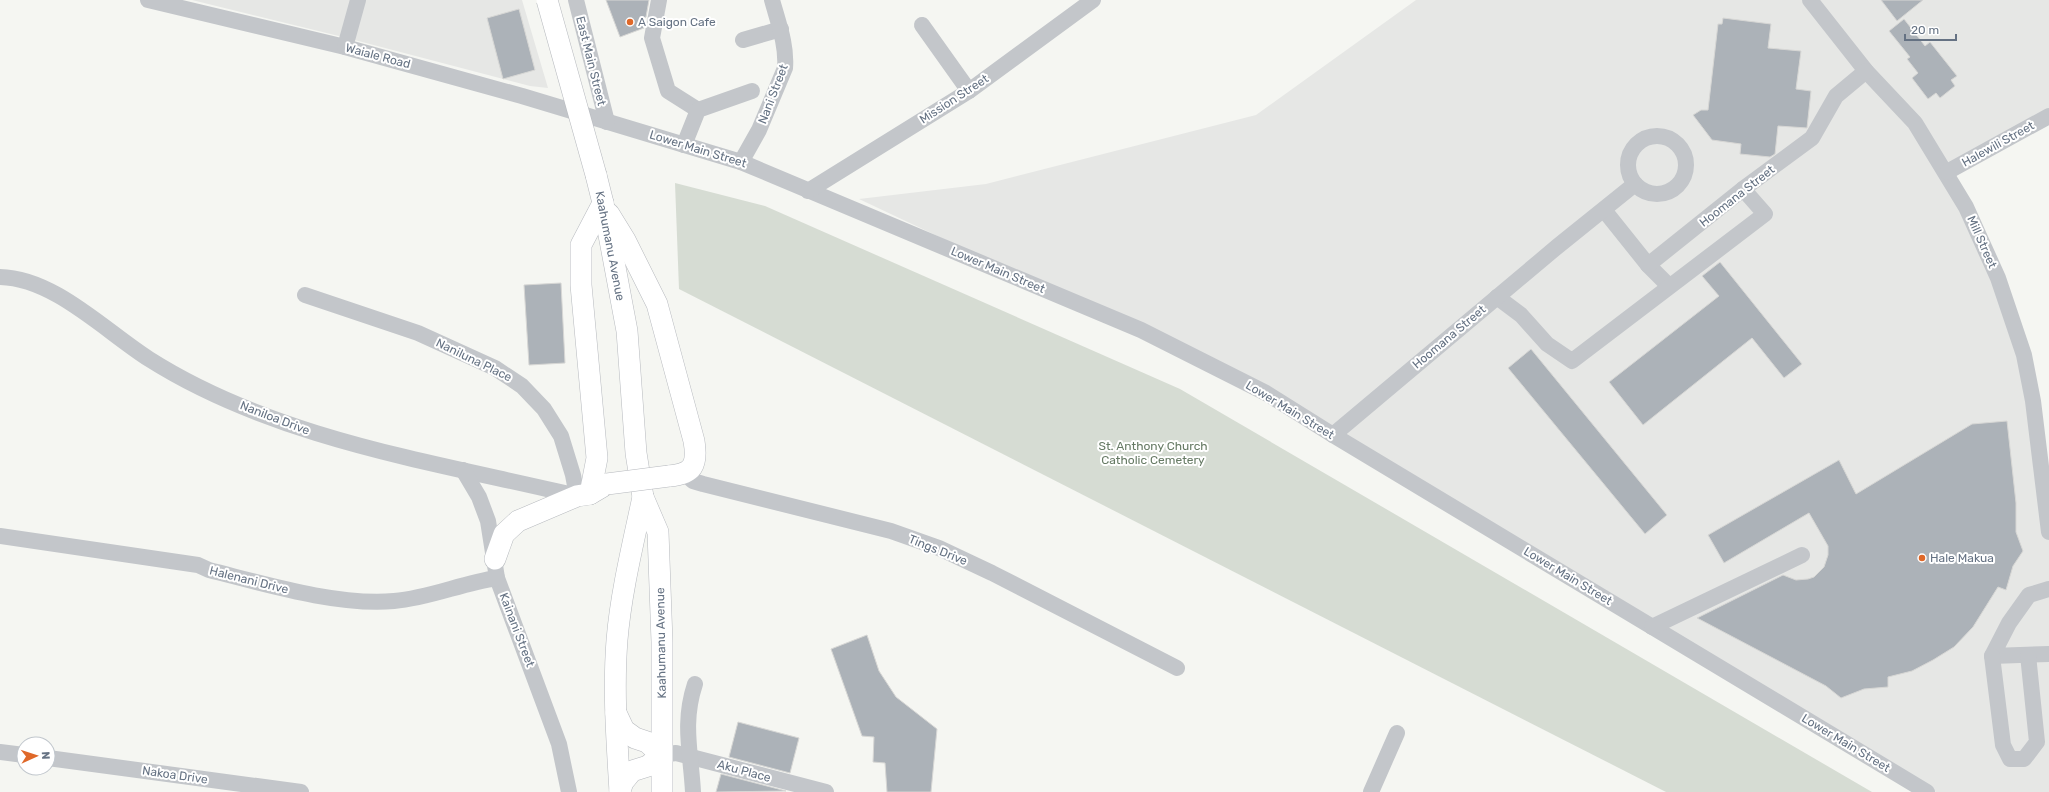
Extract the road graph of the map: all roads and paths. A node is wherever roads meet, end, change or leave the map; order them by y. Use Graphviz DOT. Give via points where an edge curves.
graph roads {
  1 [pos="148,0"];
  2 [pos="358,0"];
  3 [pos="547,0"];
  4 [pos="576,0"];
  5 [pos="660,0"];
  6 [pos="772,0"];
  7 [pos="1094,0"];
  8 [pos="1810,0"];
  9 [pos="922,25"];
  10 [pos="781,29"];
  11 [pos="743,40"];
  12 [pos="345,47"];
  13 [pos="1866,71"];
  14 [pos="752,91"];
  15 [pos="969,91"];
  16 [pos="698,110"];
  17 [pos="2049,116"];
  18 [pos="607,122"];
  19 [pos="684,145"];
  20 [pos="742,162"];
  21 [pos="1946,172"];
  22 [pos="1635,184"];
  23 [pos="1743,189"];
  24 [pos="808,191"];
  25 [pos="603,203"];
  26 [pos="1604,210"];
  27 [pos="1648,265"];
  28 [pos="0,277"];
  29 [pos="1669,286"];
  30 [pos="305,295"];
  31 [pos="1497,298"];
  32 [pos="1333,435"];
  33 [pos="2044,446"];
  34 [pos="463,470"];
  35 [pos="677,475"];
  36 [pos="2047,490"];
  37 [pos="591,491"];
  38 [pos="643,497"];
  39 [pos="2049,532"];
  40 [pos="0,536"];
  41 [pos="1802,554"];
  42 [pos="496,568"];
  43 [pos="2049,589"];
  44 [pos="1652,627"];
  45 [pos="2049,654"];
  46 [pos="2028,655"];
  47 [pos="1992,656"];
  48 [pos="1177,668"];
  49 [pos="695,684"];
  50 [pos="615,710"];
  51 [pos="1397,733"];
  52 [pos="0,752"];
  53 [pos="16,754"];
  54 [pos="661,755"];
  55 [pos="689,756"];
  56 [pos="56,759"];
  57 [pos="301,792"];
  58 [pos="569,792"];
  59 [pos="620,792"];
  60 [pos="662,792"];
  61 [pos="693,792"];
  62 [pos="826,792"];
  63 [pos="1371,792"];
  64 [pos="1927,792"];
  1 -- 12 [label="street, Waiale Road"];
  2 -- 12 [label="street"];
  3 -- 25 [label="main road, Kaahumanu Avenue, bridge"];
  4 -- 18 [label="street, East Main Street"];
  5 -- 16 [label="street" via="652,38 668,91"];
  6 -- 10 [label="street, Nani Street"];
  7 -- 15 [label="street, Mission Street"];
  8 -- 13 [label="street, Mill Street"];
  9 -- 15 [label="street"];
  10 -- 11 [label="street"];
  10 -- 20 [label="street, Nani Street" via="785,68 774,100"];
  12 -- 18 [label="street, Waiale Road"];
  13 -- 21 [label="street, Mill Street" via="1915,123"];
  13 -- 23 [label="street, Hoomana Street" via="1836,96 1812,138"];
  14 -- 16 [label="street"];
  15 -- 24 [label="street, Mission Street"];
  16 -- 19 [label="street"];
  17 -- 21 [label="street, Halewili Street"];
  18 -- 19 [label="street, Lower Main Street"];
  19 -- 20 [label="street, Lower Main Street"];
  20 -- 24 [label="street, Lower Main Street"];
  21 -- 33 [label="street, Mill Street" via="1966,207 1998,278 2024,355"];
  22 -- 26 [label="street, Hoomana Street"];
  23 -- 27 [label="street, Hoomana Street"];
  23 -- 29 [label="street" via="1765,214"];
  24 -- 32 [label="street, Lower Main Street" via="1141,330 1266,393"];
  25 -- 35 [label="main road" via="657,304 696,451 694,465"];
  25 -- 37 [label="main road" via="581,246 581,284 597,458"];
  25 -- 38 [label="main road, Kaahumanu Avenue" via="627,331 636,453"];
  26 -- 27 [label="street"];
  26 -- 31 [label="street, Hoomana Street"];
  27 -- 29 [label="street"];
  28 -- 34 [label="street, Naniloa Drive" via="11,277 34,284 59,296 149,359 214,394 311,431"];
  29 -- 31 [label="street" via="1572,361 1547,344 1521,315"];
  30 -- 37 [label="street, Naniluna Place" via="418,333 496,368 522,386 544,409 561,436 573,475"];
  31 -- 32 [label="street, Hoomana Street"];
  32 -- 44 [label="street, Lower Main Street"];
  33 -- 36 [label="street, Mill Street"];
  34 -- 37 [label="street, Naniloa Drive"];
  34 -- 42 [label="street, Kainani Street" via="482,503"];
  35 -- 37 [label="main road, bridge"];
  35 -- 48 [label="street, Tings Drive" via="703,484 890,531 939,548"];
  36 -- 39 [label="street, Mill Street"];
  37 -- 42 [label="main road" via="533,513 509,528 500,540"];
  38 -- 50 [label="main road, Kaahumanu Avenue" via="626,577 617,640"];
  38 -- 54 [label="main road, Kaahumanu Avenue" via="658,532 662,642"];
  40 -- 42 [label="street, Halenani Drive" via="198,565 209,570 309,594 373,602 433,595 474,582"];
  41 -- 44 [label="street"];
  42 -- 58 [label="street, Kainani Street" via="559,744"];
  43 -- 47 [label="street" via="2029,595 2009,623"];
  44 -- 64 [label="street, Lower Main Street"];
  45 -- 46 [label="street"];
  46 -- 47 [label="street"];
  46 -- 47 [label="street" via="2037,742 2024,759 2010,759 2003,745"];
  49 -- 55 [label="street" via="688,710"];
  50 -- 54 [label="main road" via="624,730 635,738 647,742"];
  50 -- 59 [label="main road, Kaahumanu Avenue"];
  51 -- 63 [label="street"];
  52 -- 53 [label="street"];
  54 -- 55 [label="street, Aku Place" via="676,753"];
  54 -- 59 [label="main road" via="648,766 632,772 623,782"];
  54 -- 60 [label="main road, Kaahumanu Avenue"];
  55 -- 61 [label="street"];
  55 -- 62 [label="street, Aku Place"];
  56 -- 57 [label="street, Nakoa Drive"];
}
